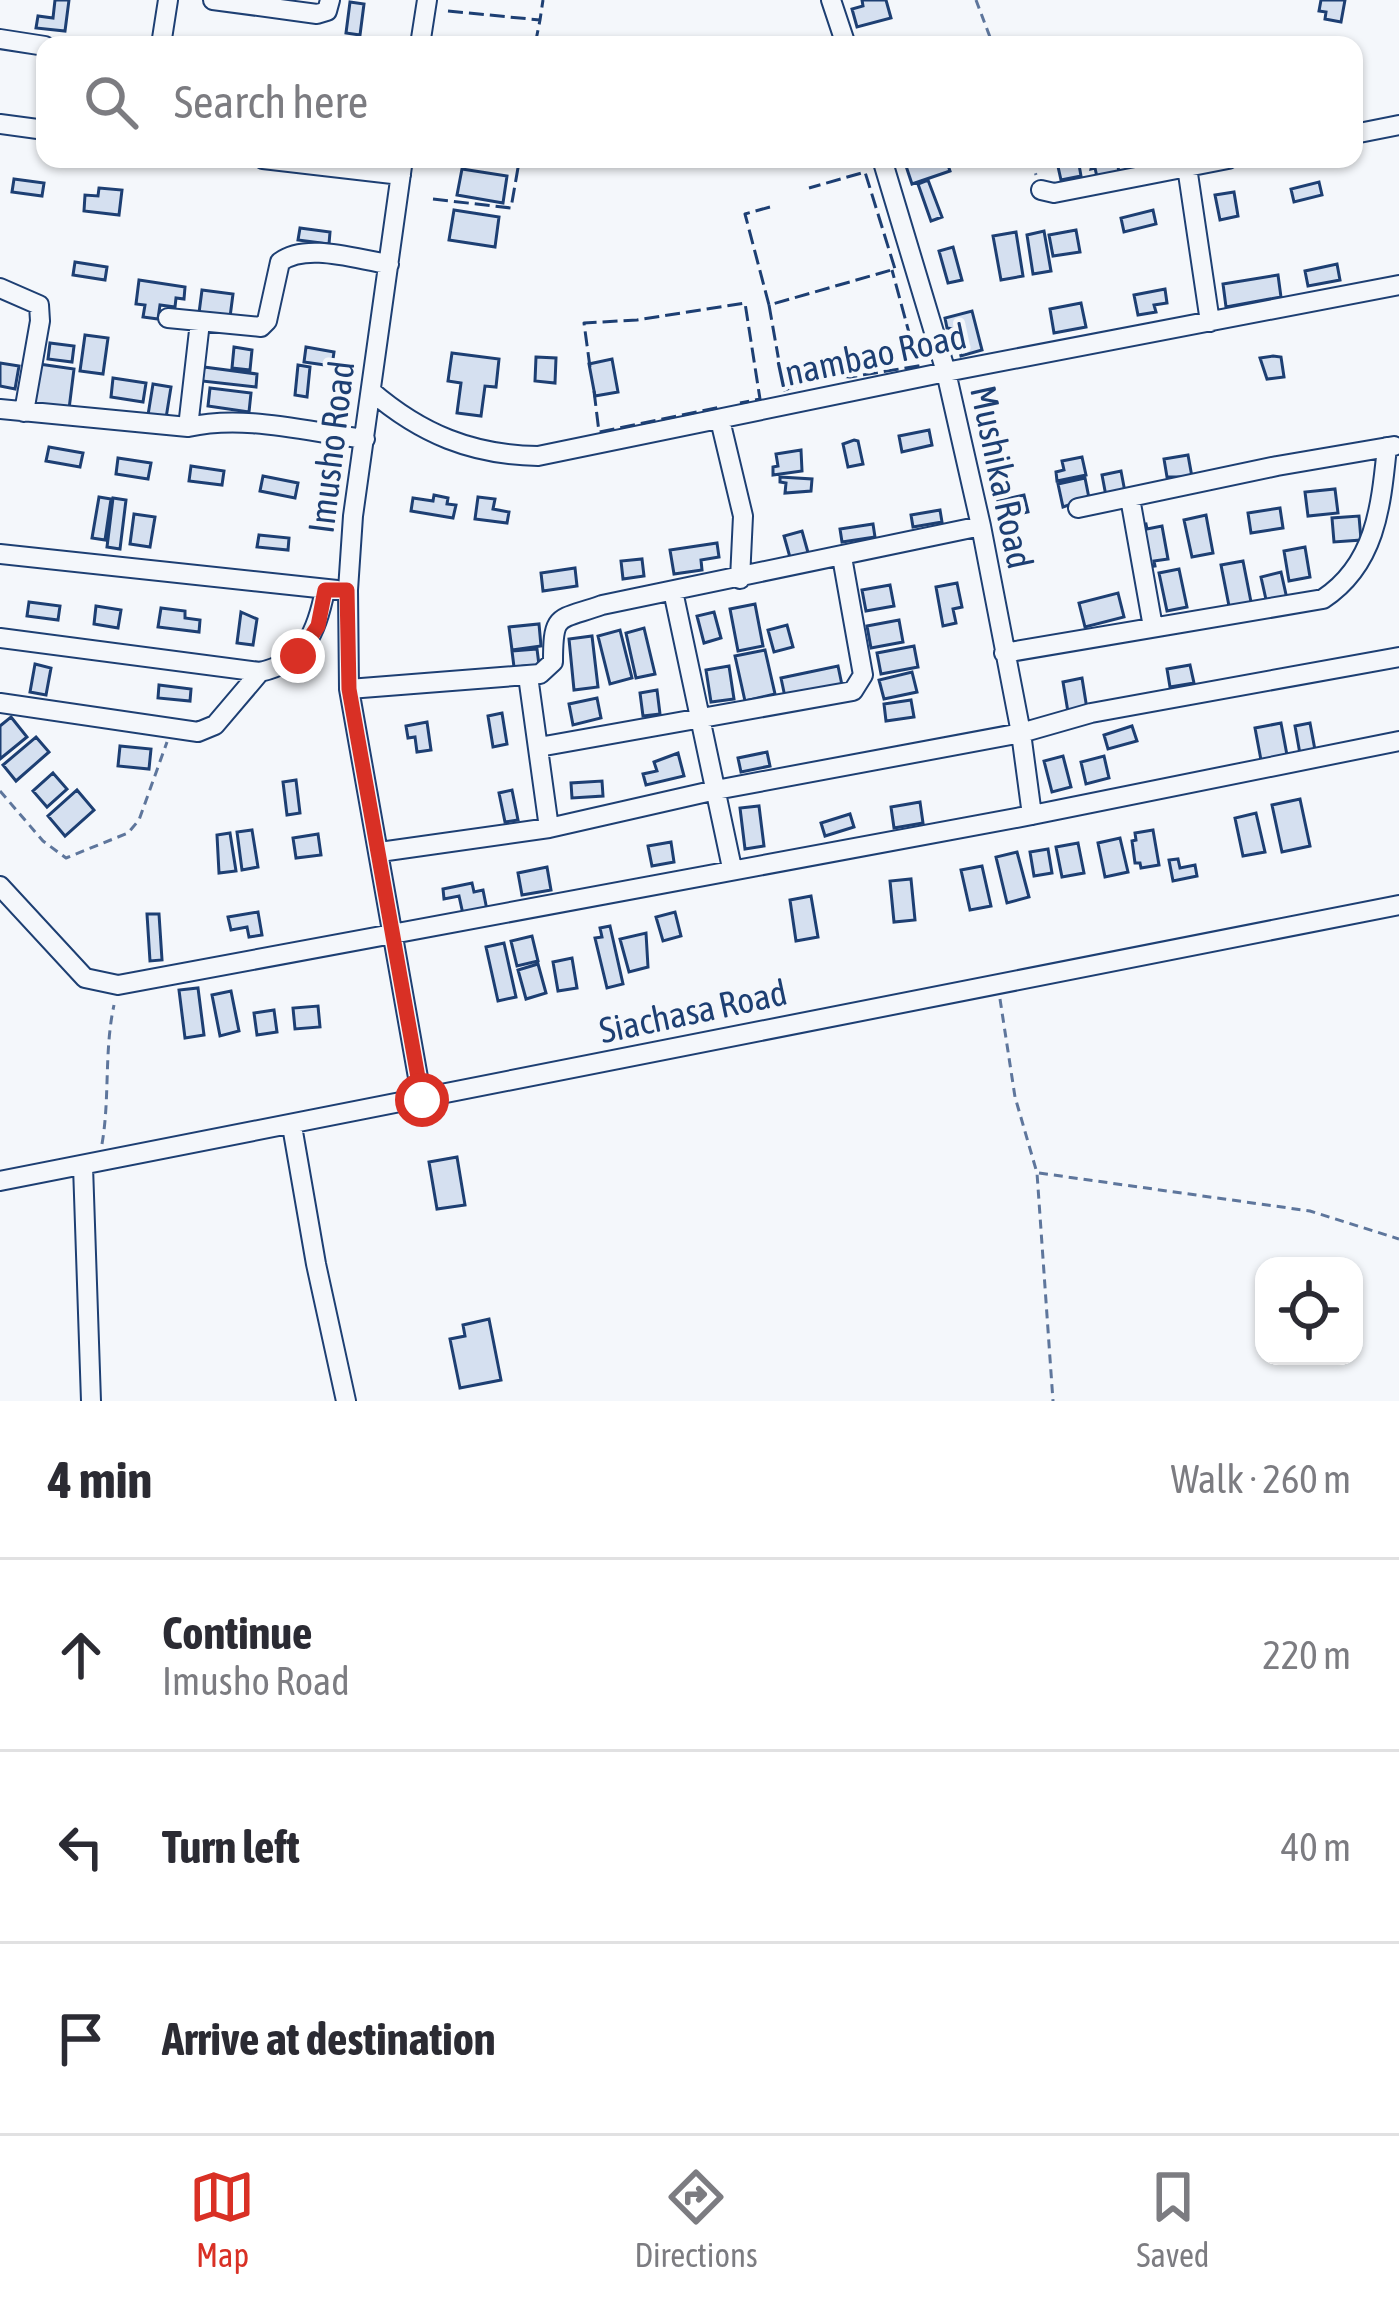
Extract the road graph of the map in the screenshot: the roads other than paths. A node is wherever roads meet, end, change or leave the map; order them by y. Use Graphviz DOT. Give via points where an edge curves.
graph roads {
  1 [pos="168,0"];
  2 [pos="213,0"];
  3 [pos="330,0"];
  4 [pos="427,0"];
  5 [pos="830,0"];
  6 [pos="252,3"];
  7 [pos="162,36"];
  8 [pos="421,36"];
  9 [pos="843,36"];
  10 [pos="0,39"];
  11 [pos="36,45"];
  12 [pos="0,124"];
  13 [pos="1399,125"];
  14 [pos="36,129"];
  15 [pos="1363,132"];
  16 [pos="402,168"];
  17 [pos="885,168"];
  18 [pos="1182,168"];
  19 [pos="1187,168"];
  20 [pos="1041,190"];
  21 [pos="388,264"];
  22 [pos="1399,285"];
  23 [pos="0,288"];
  24 [pos="168,318"];
  25 [pos="200,322"];
  26 [pos="1210,322"];
  27 [pos="946,372"];
  28 [pos="371,391"];
  29 [pos="0,409"];
  30 [pos="24,412"];
  31 [pos="720,420"];
  32 [pos="188,427"];
  33 [pos="365,439"];
  34 [pos="1393,447"];
  35 [pos="1130,498"];
  36 [pos="1078,508"];
  37 [pos="981,526"];
  38 [pos="0,554"];
  39 [pos="842,557"];
  40 [pos="740,579"];
  41 [pos="325,590"];
  42 [pos="347,590"];
  43 [pos="674,591"];
  44 [pos="1153,627"];
  45 [pos="0,638"];
  46 [pos="1004,653"];
  47 [pos="1399,657"];
  48 [pos="260,672"];
  49 [pos="528,676"];
  50 [pos="349,689"];
  51 [pos="0,703"];
  52 [pos="700,716"];
  53 [pos="1021,733"];
  54 [pos="1399,741"];
  55 [pos="539,747"];
  56 [pos="716,790"];
  57 [pos="1032,814"];
  58 [pos="549,828"];
  59 [pos="380,852"];
  60 [pos="732,868"];
  61 [pos="0,886"];
  62 [pos="1399,905"];
  63 [pos="395,936"];
  64 [pos="422,1100"];
  65 [pos="292,1126"];
  66 [pos="92,1164"];
  67 [pos="0,1181"];
  68 [pos="91,1401"];
  69 [pos="346,1401"];
  1 -- 7 [label="street"];
  2 -- 6 [label="street"];
  3 -- 6 [label="street" via="317,14"];
  4 -- 8 [label="street"];
  5 -- 9 [label="street"];
  10 -- 11 [label="street"];
  12 -- 14 [label="street"];
  13 -- 15 [label="street"];
  16 -- 21 [label="street, Imusho Road"];
  17 -- 27 [label="street, Mushika Road"];
  18 -- 20 [label="street"];
  19 -- 26 [label="street"];
  21 -- 25 [label="street" via="288,256 261,327"];
  21 -- 28 [label="street, Imusho Road"];
  22 -- 26 [label="street, Inambao Road"];
  23 -- 30 [label="street" via="39,305"];
  24 -- 25 [label="street"];
  25 -- 32 [label="street"];
  26 -- 27 [label="street, Inambao Road"];
  27 -- 31 [label="street, Inambao Road"];
  27 -- 37 [label="street, Mushika Road"];
  28 -- 31 [label="street, Inambao Road" via="438,438 507,455 538,456"];
  28 -- 33 [label="street, Imusho Road"];
  29 -- 30 [label="street"];
  30 -- 32 [label="street"];
  31 -- 40 [label="street" via="743,516"];
  32 -- 33 [label="street" via="249,422"];
  33 -- 42 [label="street, Imusho Road"];
  34 -- 35 [label="street"];
  34 -- 44 [label="street" via="1370,545 1341,587 1323,599"];
  35 -- 36 [label="street"];
  35 -- 44 [label="street"];
  37 -- 39 [label="street"];
  37 -- 46 [label="street, Mushika Road"];
  38 -- 41 [label="street"];
  39 -- 40 [label="street"];
  39 -- 52 [label="street" via="860,685"];
  40 -- 43 [label="street"];
  41 -- 42 [label="street"];
  41 -- 48 [label="street" via="318,626 298,656"];
  42 -- 50 [label="street, Imusho Road"];
  43 -- 49 [label="street" via="560,620 548,671"];
  43 -- 52 [label="street"];
  44 -- 46 [label="street"];
  45 -- 48 [label="street"];
  46 -- 53 [label="street, Mushika Road"];
  47 -- 53 [label="street"];
  48 -- 51 [label="street" via="215,725 198,732"];
  49 -- 50 [label="street"];
  49 -- 55 [label="street"];
  50 -- 59 [label="street, Imusho Road"];
  52 -- 55 [label="street"];
  52 -- 56 [label="street"];
  53 -- 56 [label="street"];
  53 -- 57 [label="street, Mushika Road"];
  54 -- 57 [label="street"];
  55 -- 58 [label="street"];
  56 -- 58 [label="street"];
  56 -- 60 [label="street"];
  57 -- 60 [label="street"];
  58 -- 59 [label="street"];
  59 -- 63 [label="street, Imusho Road"];
  60 -- 63 [label="street"];
  61 -- 63 [label="street" via="85,978 118,985"];
  62 -- 64 [label="street, Siachasa Road"];
  63 -- 64 [label="street, Imusho Road"];
  64 -- 65 [label="street, Siachasa Road"];
  65 -- 66 [label="street, Siachasa Road"];
  65 -- 69 [label="street"];
  66 -- 67 [label="street, Siachasa Road"];
  66 -- 68 [label="street"];
}
